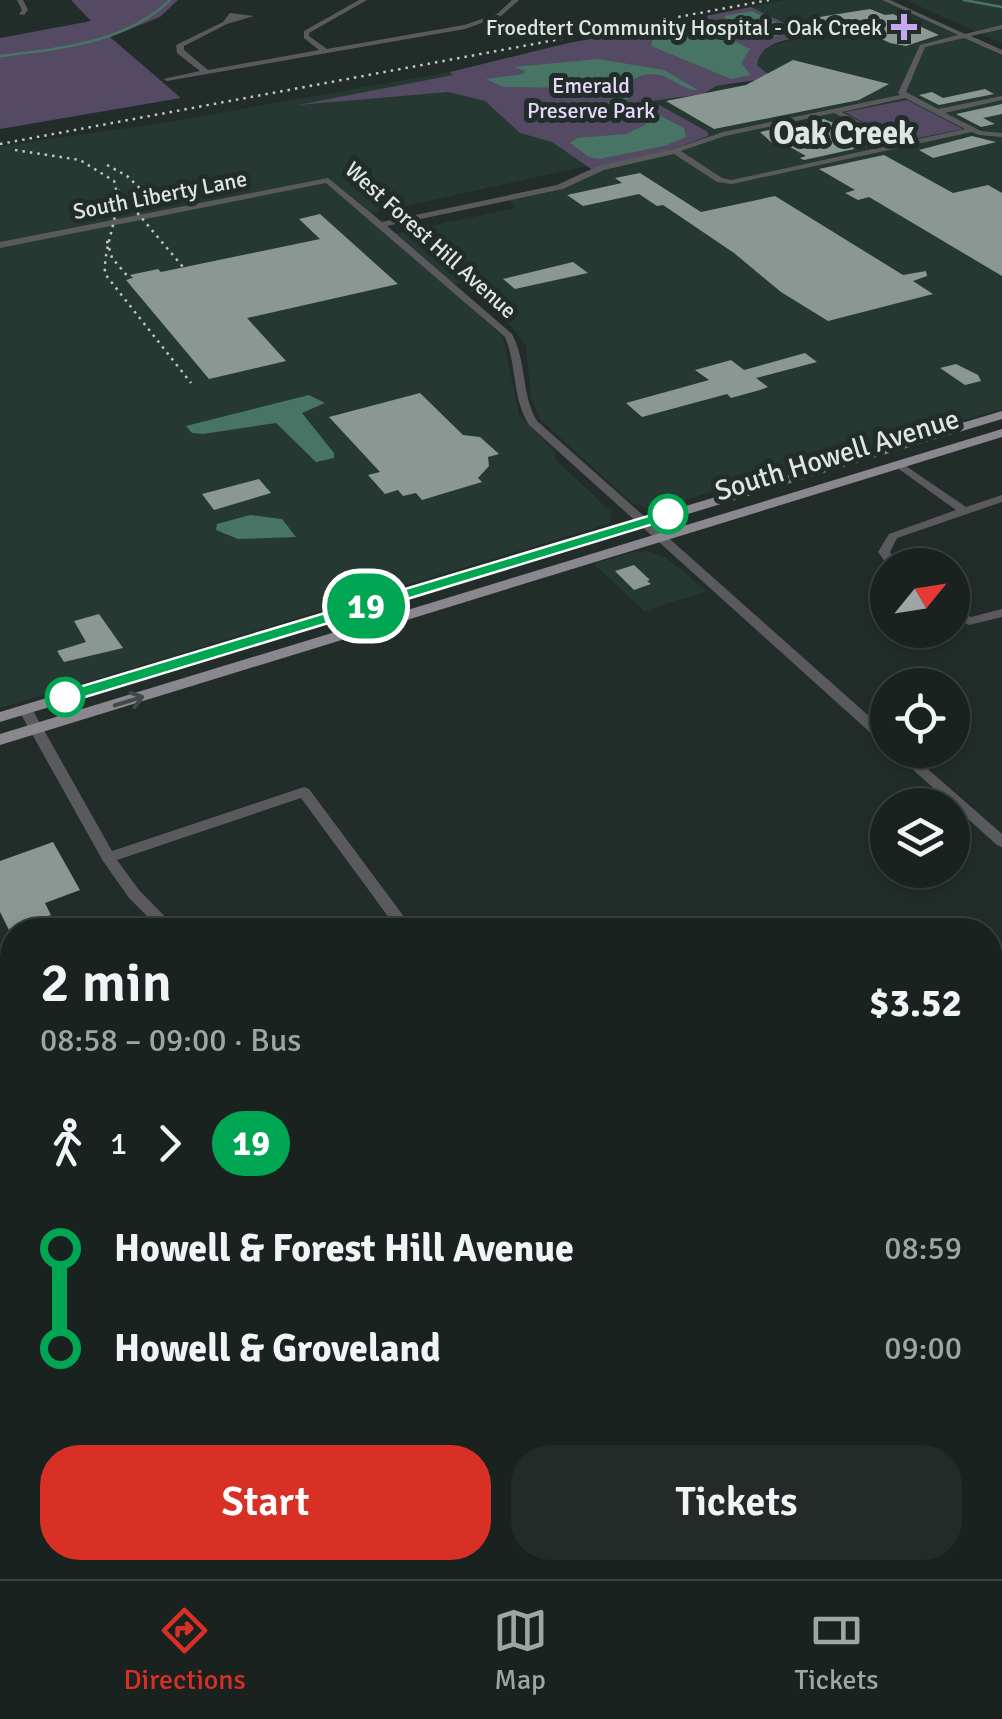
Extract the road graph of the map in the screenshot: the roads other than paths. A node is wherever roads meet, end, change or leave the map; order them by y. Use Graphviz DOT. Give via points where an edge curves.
graph roads {
  1 [pos="20,0"];
  2 [pos="364,0"];
  3 [pos="516,0"];
  4 [pos="885,0"];
  5 [pos="902,0"];
  6 [pos="22,14"];
  7 [pos="225,22"];
  8 [pos="1002,29"];
  9 [pos="971,35"];
  10 [pos="1002,46"];
  11 [pos="325,51"];
  12 [pos="1002,54"];
  13 [pos="206,72"];
  14 [pos="168,79"];
  15 [pos="906,96"];
  16 [pos="1002,99"];
  17 [pos="835,111"];
  18 [pos="939,113"];
  19 [pos="972,130"];
  20 [pos="1002,136"];
  21 [pos="899,146"];
  22 [pos="675,151"];
  23 [pos="328,177"];
  24 [pos="384,226"];
  25 [pos="0,245"];
  26 [pos="1002,416"];
  27 [pos="974,424"];
  28 [pos="1002,433"];
  29 [pos="883,451"];
  30 [pos="848,461"];
  31 [pos="900,465"];
  32 [pos="1002,498"];
  33 [pos="778,501"];
  34 [pos="964,510"];
  35 [pos="640,522"];
  36 [pos="658,538"];
  37 [pos="886,548"];
  38 [pos="1002,613"];
  39 [pos="970,622"];
  40 [pos="369,626"];
  41 [pos="25,710"];
  42 [pos="0,717"];
  43 [pos="870,724"];
  44 [pos="36,730"];
  45 [pos="0,740"];
  46 [pos="918,768"];
  47 [pos="1002,842"];
  48 [pos="108,858"];
  49 [pos="158,918"];
  50 [pos="397,918"];
  1 -- 6 [label="street"];
  2 -- 11 [label="street" via="308,30 308,38"];
  3 -- 11 [label="street" via="503,13 473,24"];
  4 -- 9 [label="street"];
  5 -- 9 [label="street"];
  7 -- 13 [label="street" via="180,45"];
  8 -- 9 [label="street"];
  9 -- 10 [label="street"];
  9 -- 12 [label="street"];
  9 -- 15 [label="street" via="920,51"];
  11 -- 13 [label="street"];
  13 -- 14 [label="street"];
  15 -- 17 [label="street"];
  15 -- 18 [label="street"];
  16 -- 18 [label="street"];
  17 -- 21 [label="street"];
  17 -- 22 [label="street"];
  18 -- 19 [label="street"];
  19 -- 20 [label="street"];
  19 -- 21 [label="street"];
  21 -- 22 [label="street" via="732,182"];
  22 -- 24 [label="street" via="601,168 560,188"];
  23 -- 24 [label="street, West Forest Hill Avenue"];
  23 -- 25 [label="street, South Liberty Lane"];
  24 -- 35 [label="street, West Forest Hill Avenue" via="509,336 528,416"];
  26 -- 27 [label="main road, South Howell Avenue"];
  27 -- 29 [label="main road, South Howell Avenue"];
  27 -- 31 [label="main road" via="900,453"];
  28 -- 31 [label="main road, South Howell Avenue"];
  29 -- 30 [label="main road, South Howell Avenue"];
  29 -- 33 [label="main road" via="878,464"];
  30 -- 35 [label="main road, South Howell Avenue"];
  30 -- 36 [label="main road" via="673,524"];
  31 -- 33 [label="main road, South Howell Avenue"];
  31 -- 34 [label="street"];
  32 -- 34 [label="street"];
  33 -- 36 [label="main road, South Howell Avenue"];
  34 -- 37 [label="street" via="893,536"];
  35 -- 36 [label="street, West Forest Hill Avenue"];
  35 -- 40 [label="main road" via="622,538 497,576"];
  35 -- 41 [label="main road, South Howell Avenue"];
  36 -- 40 [label="main road, South Howell Avenue"];
  36 -- 43 [label="street, West Forest Hill Avenue"];
  38 -- 39 [label="street"];
  44 -- 40 [label="main road, South Howell Avenue, one-way"];
  41 -- 42 [label="main road, South Howell Avenue"];
  41 -- 44 [label="street"];
  44 -- 45 [label="main road, South Howell Avenue"];
  44 -- 48 [label="street"];
  46 -- 47 [label="street"];
  48 -- 49 [label="street"];
  48 -- 50 [label="street" via="304,792"];
}
